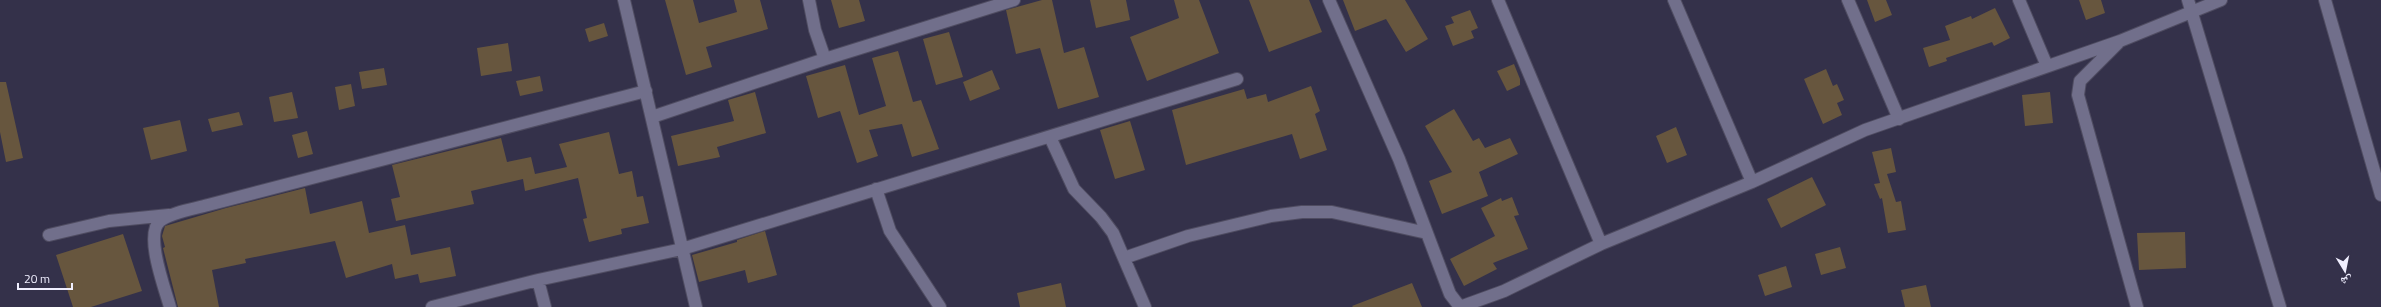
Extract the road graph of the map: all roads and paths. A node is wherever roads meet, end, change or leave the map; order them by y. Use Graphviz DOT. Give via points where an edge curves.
graph roads {
  1 [pos="624,0"];
  2 [pos="809,0"];
  3 [pos="1014,0"];
  4 [pos="1329,0"];
  5 [pos="1498,0"];
  6 [pos="1674,0"];
  7 [pos="1848,0"];
  8 [pos="2019,0"];
  9 [pos="2221,0"];
  10 [pos="2325,0"];
  11 [pos="2191,6"];
  12 [pos="2120,41"];
  13 [pos="825,59"];
  14 [pos="2047,66"];
  15 [pos="1237,78"];
  16 [pos="646,91"];
  17 [pos="652,117"];
  18 [pos="1899,119"];
  19 [pos="1050,137"];
  20 [pos="1752,182"];
  21 [pos="876,189"];
  22 [pos="2381,195"];
  23 [pos="174,215"];
  24 [pos="1427,233"];
  25 [pos="49,234"];
  26 [pos="1602,244"];
  27 [pos="682,249"];
  28 [pos="1124,258"];
  29 [pos="538,280"];
  30 [pos="170,307"];
  31 [pos="432,307"];
  32 [pos="545,307"];
  33 [pos="696,307"];
  34 [pos="940,307"];
  35 [pos="1145,307"];
  36 [pos="2137,307"];
  37 [pos="2280,307"];
  1 -- 16 [label="street"];
  2 -- 13 [label="street" via="815,30"];
  3 -- 13 [label="street"];
  4 -- 24 [label="street" via="1399,159"];
  5 -- 26 [label="street"];
  6 -- 20 [label="street"];
  7 -- 18 [label="street"];
  8 -- 14 [label="street"];
  9 -- 11 [label="street"];
  10 -- 22 [label="street"];
  11 -- 12 [label="street"];
  11 -- 37 [label="street"];
  12 -- 14 [label="street"];
  12 -- 36 [label="street" via="2080,80 2078,95"];
  13 -- 17 [label="street"];
  14 -- 18 [label="street"];
  15 -- 19 [label="street"];
  16 -- 17 [label="street"];
  16 -- 23 [label="street"];
  17 -- 27 [label="street"];
  18 -- 20 [label="street" via="1865,130"];
  19 -- 21 [label="street"];
  19 -- 28 [label="street" via="1074,189 1113,233"];
  20 -- 26 [label="street"];
  21 -- 27 [label="street"];
  21 -- 34 [label="street" via="890,231"];
  23 -- 25 [label="street" via="109,221"];
  23 -- 30 [label="street" via="161,220 153,231 156,256"];
  24 -- 26 [label="street" via="1450,294 1460,307 1504,291"];
  24 -- 28 [label="street" via="1332,212 1302,212 1271,216 1188,236"];
  27 -- 29 [label="street"];
  27 -- 33 [label="street"];
  28 -- 35 [label="street"];
  29 -- 31 [label="street"];
  29 -- 32 [label="street"];
}
